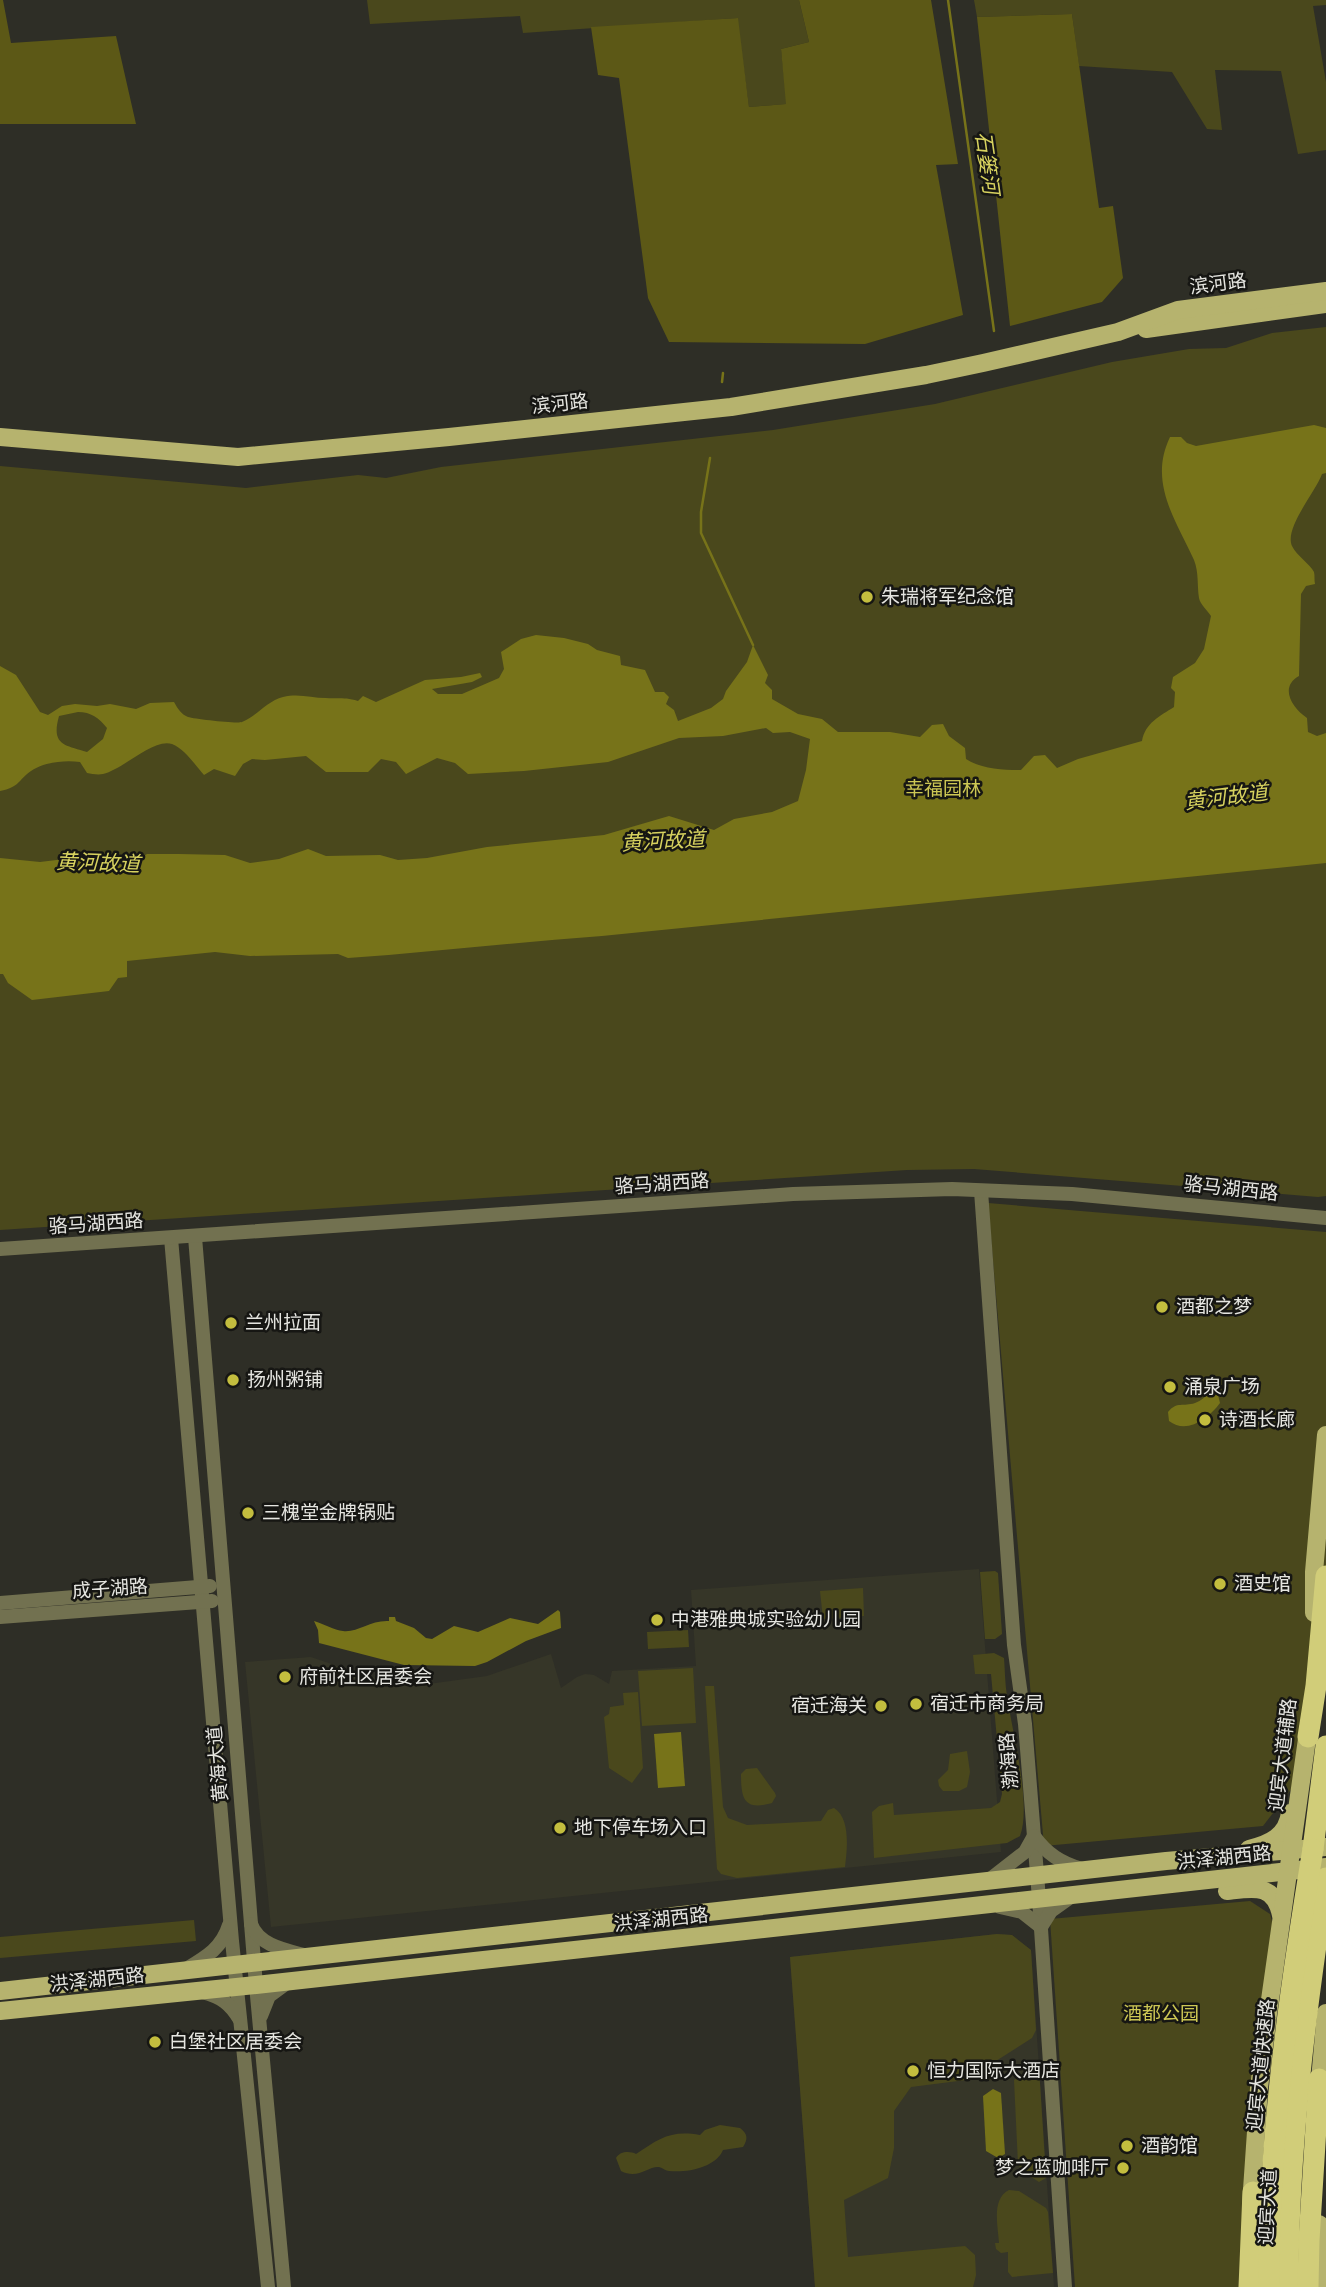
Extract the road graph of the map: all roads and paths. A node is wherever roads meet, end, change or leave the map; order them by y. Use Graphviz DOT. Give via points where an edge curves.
graph roads {
  1 [pos="1323,301"];
  2 [pos="0,437"];
  3 [pos="981,1191"];
  4 [pos="1326,1218"];
  5 [pos="195,1237"];
  6 [pos="172,1238"];
  7 [pos="0,1249"];
  8 [pos="1326,1435"];
  9 [pos="1326,1576"];
  10 [pos="223,1593"];
  11 [pos="203,1594"];
  12 [pos="0,1603"];
  13 [pos="0,1616"];
  14 [pos="1317,1741"];
  15 [pos="1034,1836"];
  16 [pos="1320,1848"];
  17 [pos="1284,1852"];
  18 [pos="1166,1861"];
  19 [pos="1326,1867"];
  20 [pos="1086,1871"];
  21 [pos="1288,1871"];
  22 [pos="1037,1877"];
  23 [pos="1326,1878"];
  24 [pos="984,1883"];
  25 [pos="1105,1892"];
  26 [pos="1073,1895"];
  27 [pos="1039,1899"];
  28 [pos="986,1905"];
  29 [pos="1282,1918"];
  30 [pos="230,1920"];
  31 [pos="251,1922"];
  32 [pos="1041,1927"];
  33 [pos="320,1957"];
  34 [pos="254,1964"];
  35 [pos="235,1966"];
  36 [pos="181,1972"];
  37 [pos="158,1974"];
  38 [pos="328,1977"];
  39 [pos="288,1982"];
  40 [pos="256,1985"];
  41 [pos="237,1987"];
  42 [pos="0,1991"];
  43 [pos="197,1991"];
  44 [pos="159,1995"];
  45 [pos="0,2011"];
  46 [pos="1326,2013"];
  47 [pos="259,2021"];
  48 [pos="241,2023"];
  49 [pos="1319,2079"];
  50 [pos="1253,2192"];
  51 [pos="1323,2216"];
  52 [pos="268,2287"];
  53 [pos="284,2287"];
  54 [pos="1065,2287"];
  55 [pos="1240,2287"];
  56 [pos="1249,2287"];
  57 [pos="1269,2287"];
  58 [pos="1288,2287"];
  59 [pos="1308,2287"];
  60 [pos="1320,2287"];
  1 -- 2 [label="main road, 滨河路" via="1118,332 926,375 731,407 384,443 238,457"];
  3 -- 4 [label="street, 骆马湖西路"];
  3 -- 5 [label="street, 骆马湖西路" via="793,1194"];
  3 -- 15 [label="street, 渤海路" via="1014,1645 1026,1724"];
  5 -- 6 [label="street, 骆马湖西路"];
  5 -- 10 [label="street, 黄海大道"];
  6 -- 7 [label="street, 骆马湖西路"];
  6 -- 11 [label="street, 黄海大道"];
  8 -- 14 [label="main road, 迎宾大道辅路" via="1314,1572"];
  9 -- 14 [label="highway"];
  10 -- 11 [label="street, 成子湖路"];
  10 -- 31 [label="street, 黄海大道"];
  11 -- 12 [label="street, 成子湖路"];
  11 -- 13 [label="street, 成子湖路"];
  11 -- 30 [label="street, 黄海大道"];
  14 -- 16 [label="highway"];
  14 -- 17 [label="main road, 迎宾大道辅路"];
  14 -- 18 [label="main road" via="1296,1779 1289,1819 1279,1837 1247,1850"];
  15 -- 20 [label="street" via="1059,1861"];
  15 -- 22 [label="street, 渤海路"];
  15 -- 24 [label="street" via="1019,1857"];
  16 -- 17 [label="main road, 洪泽湖西路"];
  16 -- 57 [label="highway, 迎宾大道快速路, bridge" via="1280,2072"];
  17 -- 18 [label="main road, 洪泽湖西路"];
  17 -- 21 [label="main road, 迎宾大道辅路"];
  18 -- 20 [label="main road, 洪泽湖西路"];
  19 -- 21 [label="main road, 洪泽湖西路"];
  20 -- 22 [label="main road, 洪泽湖西路"];
  21 -- 25 [label="main road, 洪泽湖西路"];
  21 -- 29 [label="main road, 迎宾大道辅路"];
  22 -- 24 [label="main road, 洪泽湖西路"];
  22 -- 27 [label="street, 渤海路"];
  23 -- 58 [label="highway, 迎宾大道" via="1300,2060"];
  24 -- 33 [label="main road, 洪泽湖西路"];
  25 -- 26 [label="main road, 洪泽湖西路"];
  25 -- 29 [label="main road" via="1175,1896 1265,1890 1278,1902"];
  26 -- 27 [label="main road, 洪泽湖西路"];
  26 -- 32 [label="street" via="1051,1911"];
  27 -- 28 [label="main road, 洪泽湖西路"];
  27 -- 32 [label="street, 渤海路"];
  28 -- 32 [label="street" via="1022,1912"];
  28 -- 38 [label="main road, 洪泽湖西路"];
  29 -- 50 [label="main road, 迎宾大道辅路" via="1259,2088"];
  30 -- 35 [label="street, 黄海大道"];
  30 -- 36 [label="street" via="215,1950"];
  31 -- 33 [label="street" via="264,1940 286,1951"];
  31 -- 34 [label="street, 黄海大道"];
  32 -- 54 [label="street, 渤海路"];
  33 -- 34 [label="main road, 洪泽湖西路"];
  33 -- 38 [label="main road" via="320,1969"];
  34 -- 35 [label="main road, 洪泽湖西路"];
  34 -- 40 [label="street, 黄海大道"];
  35 -- 36 [label="main road, 洪泽湖西路"];
  35 -- 41 [label="street, 黄海大道"];
  36 -- 37 [label="main road, 洪泽湖西路"];
  37 -- 42 [label="main road, 洪泽湖西路"];
  37 -- 44 [label="main road" via="168,1983"];
  38 -- 39 [label="main road, 洪泽湖西路"];
  39 -- 40 [label="main road, 洪泽湖西路"];
  39 -- 47 [label="street" via="269,1996"];
  40 -- 41 [label="main road, 洪泽湖西路"];
  40 -- 47 [label="street, 黄海大道"];
  41 -- 43 [label="main road, 洪泽湖西路"];
  41 -- 48 [label="street, 黄海大道"];
  43 -- 44 [label="main road, 洪泽湖西路"];
  43 -- 48 [label="street" via="222,1998"];
  44 -- 45 [label="main road, 洪泽湖西路"];
  46 -- 49 [label="main road"];
  47 -- 53 [label="street, 黄海大道"];
  48 -- 52 [label="street, 黄海大道"];
  49 -- 51 [label="main road"];
  49 -- 59 [label="highway"];
  50 -- 55 [label="main road, 迎宾大道辅路"];
  50 -- 56 [label="highway"];
  51 -- 60 [label="main road"];
}
